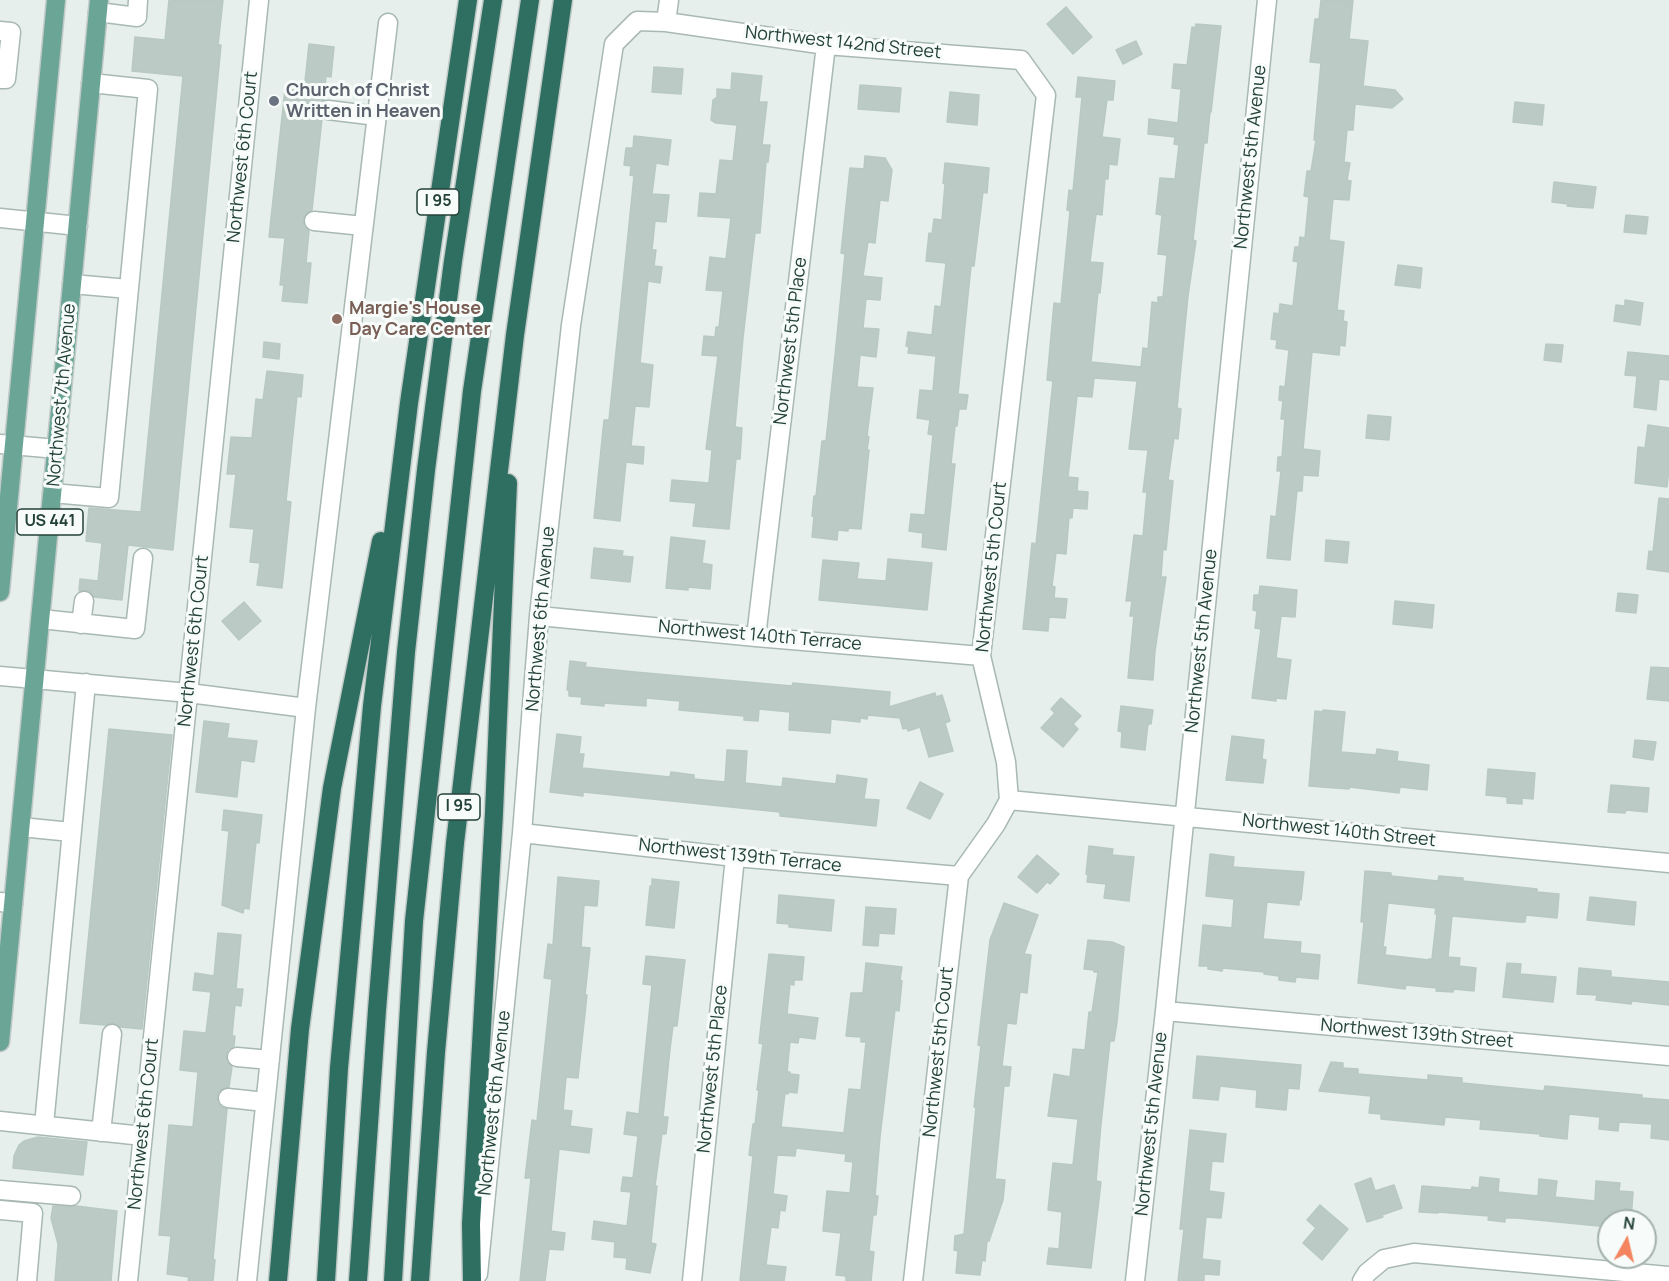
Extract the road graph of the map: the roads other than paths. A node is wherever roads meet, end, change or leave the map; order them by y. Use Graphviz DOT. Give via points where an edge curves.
graph roads {
  1 [pos="56,0"];
  2 [pos="138,0"];
  3 [pos="259,0"];
  4 [pos="468,0"];
  5 [pos="493,0"];
  6 [pos="530,0"];
  7 [pos="563,0"];
  8 [pos="669,0"];
  9 [pos="1267,0"];
  10 [pos="98,6"];
  11 [pos="666,22"];
  12 [pos="388,23"];
  13 [pos="0,31"];
  14 [pos="826,45"];
  15 [pos="1021,60"];
  16 [pos="0,79"];
  17 [pos="91,83"];
  18 [pos="328,110"];
  19 [pos="376,116"];
  20 [pos="0,218"];
  21 [pos="35,221"];
  22 [pos="314,221"];
  23 [pos="78,226"];
  24 [pos="363,226"];
  25 [pos="72,284"];
  26 [pos="129,289"];
  27 [pos="514,335"];
  28 [pos="408,403"];
  29 [pos="7,445"];
  30 [pos="57,449"];
  31 [pos="52,493"];
  32 [pos="4,504"];
  33 [pos="144,558"];
  34 [pos="0,592"];
  35 [pos="84,601"];
  36 [pos="539,616"];
  37 [pos="40,619"];
  38 [pos="81,624"];
  39 [pos="756,637"];
  40 [pos="981,656"];
  41 [pos="0,676"];
  42 [pos="35,679"];
  43 [pos="86,683"];
  44 [pos="189,693"];
  45 [pos="306,708"];
  46 [pos="1010,800"];
  47 [pos="1185,816"];
  48 [pos="21,827"];
  49 [pos="71,832"];
  50 [pos="522,833"];
  51 [pos="735,857"];
  52 [pos="1669,863"];
  53 [pos="959,876"];
  54 [pos="7,903"];
  55 [pos="1165,1011"];
  56 [pos="112,1034"];
  57 [pos="0,1042"];
  58 [pos="1669,1056"];
  59 [pos="237,1057"];
  60 [pos="270,1060"];
  61 [pos="228,1098"];
  62 [pos="265,1102"];
  63 [pos="0,1121"];
  64 [pos="44,1125"];
  65 [pos="102,1132"];
  66 [pos="143,1136"];
  67 [pos="0,1190"];
  68 [pos="71,1196"];
  69 [pos="0,1210"];
  70 [pos="1590,1275"];
  71 [pos="1669,1276"];
  72 [pos="27,1281"];
  73 [pos="128,1281"];
  74 [pos="247,1281"];
  75 [pos="278,1281"];
  76 [pos="326,1281"];
  77 [pos="358,1281"];
  78 [pos="393,1281"];
  79 [pos="420,1281"];
  80 [pos="472,1281"];
  81 [pos="477,1281"];
  82 [pos="692,1281"];
  83 [pos="913,1281"];
  84 [pos="1135,1281"];
  85 [pos="1362,1281"];
  1 -- 21 [label="main road, US 441"];
  2 -- 10 [label="street" via="136,17"];
  3 -- 44 [label="street, Northwest 6th Court"];
  4 -- 28 [label="highway, I 95"];
  5 -- 77 [label="highway" via="453,261 406,652"];
  6 -- 78 [label="highway" via="472,390 414,921"];
  7 -- 27 [label="highway, I 95"];
  8 -- 11 [label="street"];
  9 -- 47 [label="street, Northwest 5th Avenue"];
  10 -- 17 [label="main road, Northwest 7th Avenue / US 441"];
  11 -- 14 [label="street, Northwest 142nd Street"];
  11 -- 36 [label="street, Northwest 6th Avenue" via="637,21 614,44 571,325"];
  12 -- 19 [label="street"];
  13 -- 16 [label="street" via="11,32 6,80"];
  14 -- 15 [label="street, Northwest 142nd Street"];
  14 -- 39 [label="street, Northwest 5th Place"];
  15 -- 40 [label="street, Northwest 5th Court" via="1046,95"];
  17 -- 23 [label="main road, Northwest 7th Avenue / US 441"];
  17 -- 26 [label="street" via="148,89"];
  18 -- 19 [label="street"];
  19 -- 24 [label="street"];
  20 -- 21 [label="street"];
  21 -- 23 [label="street"];
  21 -- 29 [label="main road, US 441"];
  22 -- 24 [label="street"];
  23 -- 25 [label="main road, Northwest 7th Avenue / US 441"];
  24 -- 45 [label="street"];
  25 -- 26 [label="street"];
  25 -- 30 [label="main road, Northwest 7th Avenue / US 441"];
  26 -- 31 [label="street" via="109,498"];
  27 -- 79 [label="highway, I 95" via="455,843"];
  27 -- 80 [label="highway" via="471,1224"];
  28 -- 75 [label="highway" via="332,788 300,1029"];
  28 -- 76 [label="highway, I 95" via="372,706 339,1068"];
  29 -- 30 [label="street"];
  29 -- 32 [label="main road, US 441"];
  30 -- 31 [label="main road, Northwest 7th Avenue / US 441"];
  31 -- 37 [label="main road, Northwest 7th Avenue / US 441"];
  32 -- 34 [label="main road, US 441"];
  33 -- 38 [label="street" via="135,629"];
  35 -- 38 [label="street"];
  36 -- 39 [label="street, Northwest 140th Terrace"];
  36 -- 50 [label="street, Northwest 6th Avenue"];
  37 -- 38 [label="street"];
  37 -- 42 [label="main road, Northwest 7th Avenue / US 441"];
  39 -- 40 [label="street, Northwest 140th Terrace"];
  40 -- 46 [label="street, Northwest 5th Court"];
  41 -- 42 [label="street"];
  42 -- 43 [label="street"];
  42 -- 48 [label="main road, Northwest 7th Avenue / US 441"];
  43 -- 44 [label="street"];
  43 -- 49 [label="street"];
  44 -- 45 [label="street"];
  44 -- 66 [label="street, Northwest 6th Court"];
  45 -- 60 [label="street"];
  46 -- 47 [label="street, Northwest 140th Street"];
  46 -- 53 [label="street, Northwest 5th Court"];
  47 -- 52 [label="street, Northwest 140th Street"];
  47 -- 55 [label="street, Northwest 5th Avenue"];
  48 -- 49 [label="street"];
  48 -- 54 [label="main road, Northwest 7th Avenue / US 441"];
  49 -- 64 [label="street"];
  50 -- 51 [label="street, Northwest 139th Terrace"];
  50 -- 81 [label="street, Northwest 6th Avenue"];
  51 -- 53 [label="street, Northwest 139th Terrace"];
  51 -- 82 [label="street, Northwest 5th Place"];
  53 -- 83 [label="street, Northwest 5th Court"];
  54 -- 57 [label="main road, Northwest 7th Avenue / US 441"];
  55 -- 58 [label="street, Northwest 139th Street"];
  55 -- 84 [label="street, Northwest 5th Avenue"];
  56 -- 65 [label="street"];
  59 -- 60 [label="street"];
  60 -- 62 [label="street"];
  61 -- 62 [label="street"];
  62 -- 74 [label="street"];
  63 -- 64 [label="street"];
  64 -- 65 [label="street"];
  65 -- 66 [label="street"];
  66 -- 73 [label="street, Northwest 6th Court"];
  67 -- 68 [label="street"];
  69 -- 72 [label="street" via="33,1214"];
  70 -- 71 [label="street"];
  70 -- 85 [label="street" via="1414,1253 1384,1259"];
}
